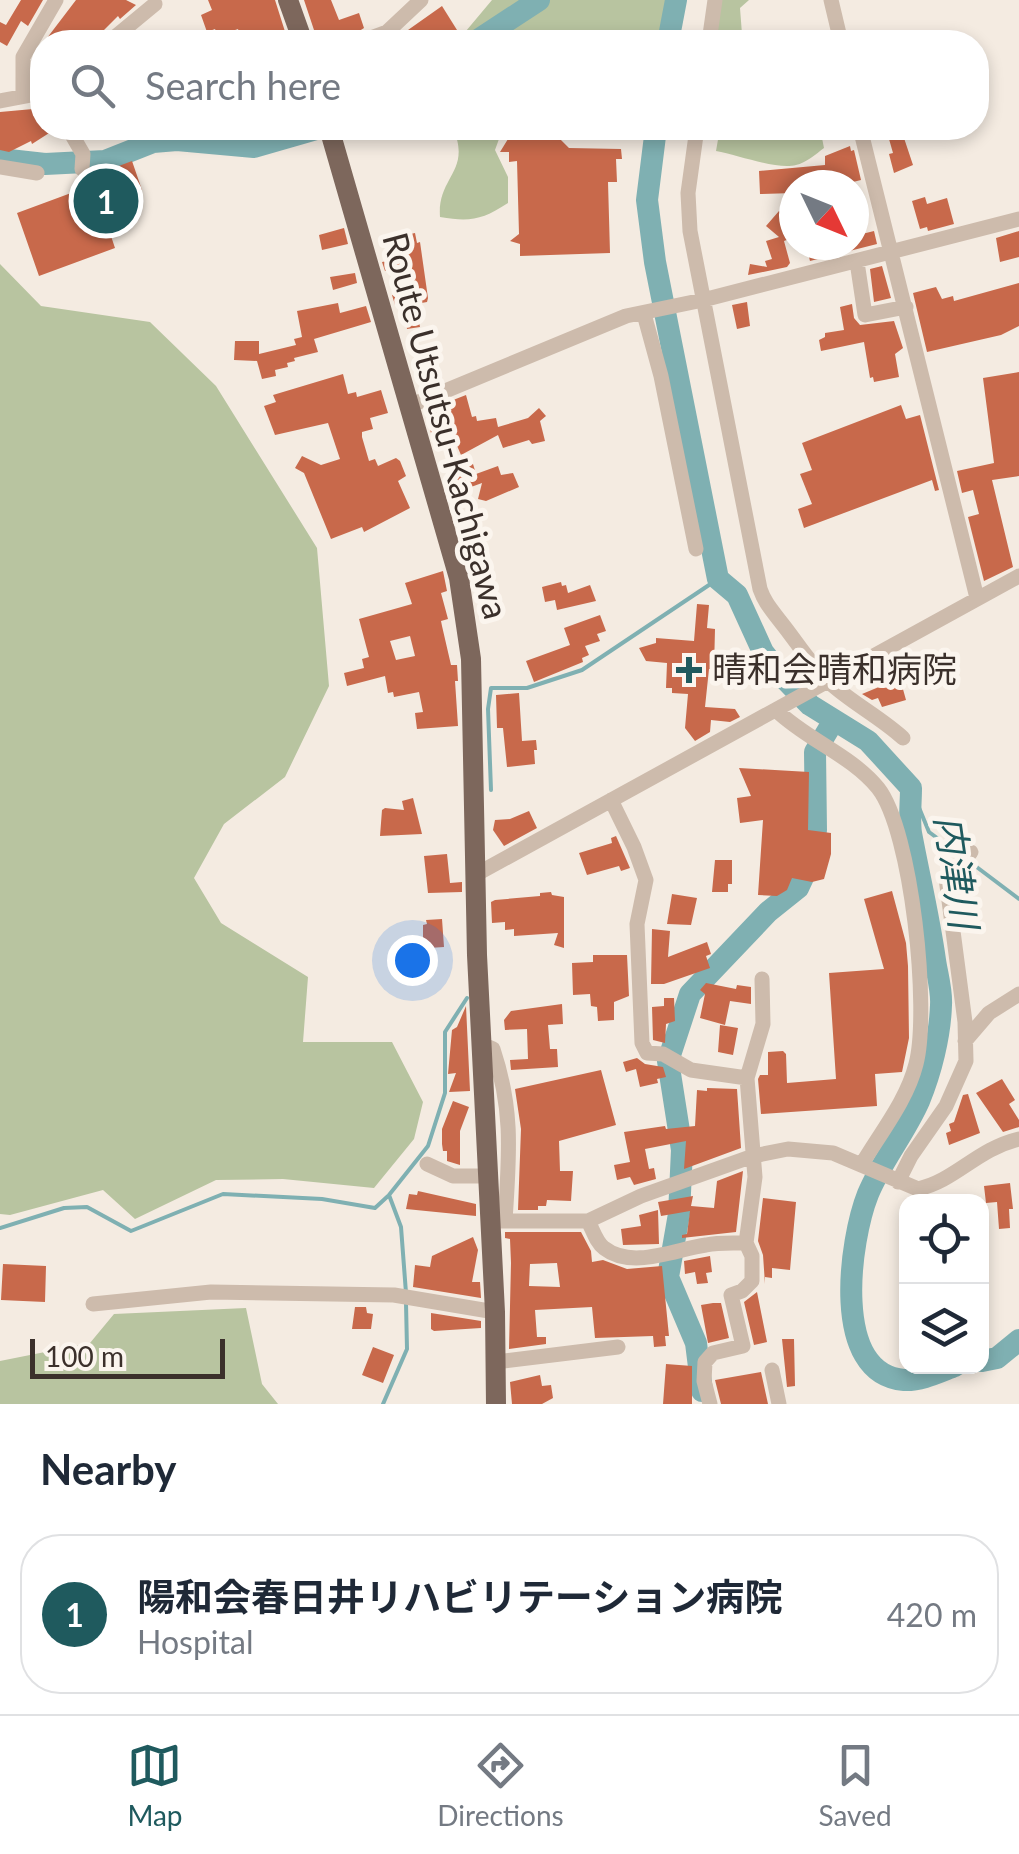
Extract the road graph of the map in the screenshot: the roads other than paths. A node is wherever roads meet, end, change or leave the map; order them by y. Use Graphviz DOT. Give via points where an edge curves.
graph roads {
  1 [pos="56,0"];
  2 [pos="288,0"];
  3 [pos="421,0"];
  4 [pos="715,0"];
  5 [pos="831,0"];
  6 [pos="158,1"];
  7 [pos="38,30"];
  8 [pos="123,30"];
  9 [pos="299,30"];
  10 [pos="389,30"];
  11 [pos="711,30"];
  12 [pos="838,30"];
  13 [pos="30,44"];
  14 [pos="30,95"];
  15 [pos="22,96"];
  16 [pos="0,101"];
  17 [pos="75,140"];
  18 [pos="332,140"];
  19 [pos="695,140"];
  20 [pos="863,140"];
  21 [pos="0,167"];
  22 [pos="82,169"];
  23 [pos="37,173"];
  24 [pos="1019,219"];
  25 [pos="889,253"];
  26 [pos="857,262"];
  27 [pos="703,300"];
  28 [pos="906,307"];
  29 [pos="644,314"];
  30 [pos="409,406"];
  31 [pos="696,549"];
  32 [pos="1019,576"];
  33 [pos="977,598"];
  34 [pos="828,681"];
  35 [pos="776,710"];
  36 [pos="903,738"];
  37 [pos="611,800"];
  38 [pos="970,852"];
  39 [pos="475,874"];
  40 [pos="762,979"];
  41 [pos="1019,994"];
  42 [pos="966,1041"];
  43 [pos="481,1044"];
  44 [pos="748,1078"];
  45 [pos="1019,1139"];
  46 [pos="753,1156"];
  47 [pos="426,1164"];
  48 [pos="862,1164"];
  49 [pos="488,1176"];
  50 [pos="898,1182"];
  51 [pos="498,1221"];
  52 [pos="588,1221"];
  53 [pos="746,1243"];
  54 [pos="93,1304"];
  55 [pos="495,1312"];
  56 [pos="618,1347"];
  57 [pos="496,1362"];
  58 [pos="772,1370"];
  59 [pos="496,1404"];
  60 [pos="710,1404"];
  61 [pos="779,1404"];
  1 -- 7 [label="street"];
  2 -- 9 [label="main road"];
  3 -- 10 [label="street"];
  4 -- 11 [label="street"];
  5 -- 12 [label="street"];
  6 -- 8 [label="street"];
  13 -- 15 [label="street" via="23,56"];
  14 -- 15 [label="street"];
  15 -- 16 [label="street"];
  17 -- 22 [label="street"];
  18 -- 30 [label="main road, Route Utsutsu-Kachigawa"];
  19 -- 27 [label="street" via="690,232"];
  20 -- 25 [label="street"];
  21 -- 23 [label="street"];
  24 -- 25 [label="street"];
  25 -- 26 [label="street"];
  25 -- 28 [label="street"];
  26 -- 27 [label="street"];
  26 -- 28 [label="street" via="866,315"];
  27 -- 29 [label="street"];
  27 -- 34 [label="street" via="760,589 804,658"];
  28 -- 33 [label="street"];
  29 -- 30 [label="street"];
  29 -- 31 [label="street"];
  30 -- 39 [label="main road, Route Utsutsu-Kachigawa" via="466,619"];
  32 -- 33 [label="street"];
  33 -- 34 [label="street"];
  34 -- 35 [label="street"];
  34 -- 36 [label="street"];
  35 -- 37 [label="street"];
  35 -- 48 [label="street" via="867,776 890,809 904,864 922,1030 906,1091"];
  37 -- 39 [label="street"];
  37 -- 44 [label="street" via="646,880 636,924 642,1043 647,1053 664,1054 691,1070"];
  38 -- 42 [label="street" via="946,878"];
  39 -- 43 [label="main road, Route Utsutsu-Kachigawa"];
  40 -- 44 [label="street" via="763,1024"];
  41 -- 42 [label="street" via="988,1013"];
  42 -- 50 [label="street" via="966,1061 946,1106"];
  43 -- 49 [label="main road, Route Utsutsu-Kachigawa"];
  43 -- 51 [label="street" via="493,1048 505,1084 511,1135"];
  44 -- 46 [label="street"];
  45 -- 50 [label="street" via="977,1155 932,1186"];
  46 -- 48 [label="street" via="811,1149"];
  46 -- 52 [label="street"];
  46 -- 53 [label="street"];
  47 -- 49 [label="street" via="453,1176"];
  48 -- 50 [label="street"];
  49 -- 51 [label="main road, Route Utsutsu-Kachigawa"];
  51 -- 52 [label="street"];
  51 -- 55 [label="main road, Route Utsutsu-Kachigawa"];
  52 -- 53 [label="street" via="606,1250 636,1258"];
  53 -- 60 [label="street" via="752,1281 731,1295 743,1346 704,1362"];
  54 -- 55 [label="street" via="212,1292 376,1295"];
  55 -- 57 [label="main road, Route Utsutsu-Kachigawa"];
  56 -- 57 [label="street"];
  57 -- 59 [label="main road, Route Utsutsu-Kachigawa"];
  58 -- 61 [label="street"];
}
